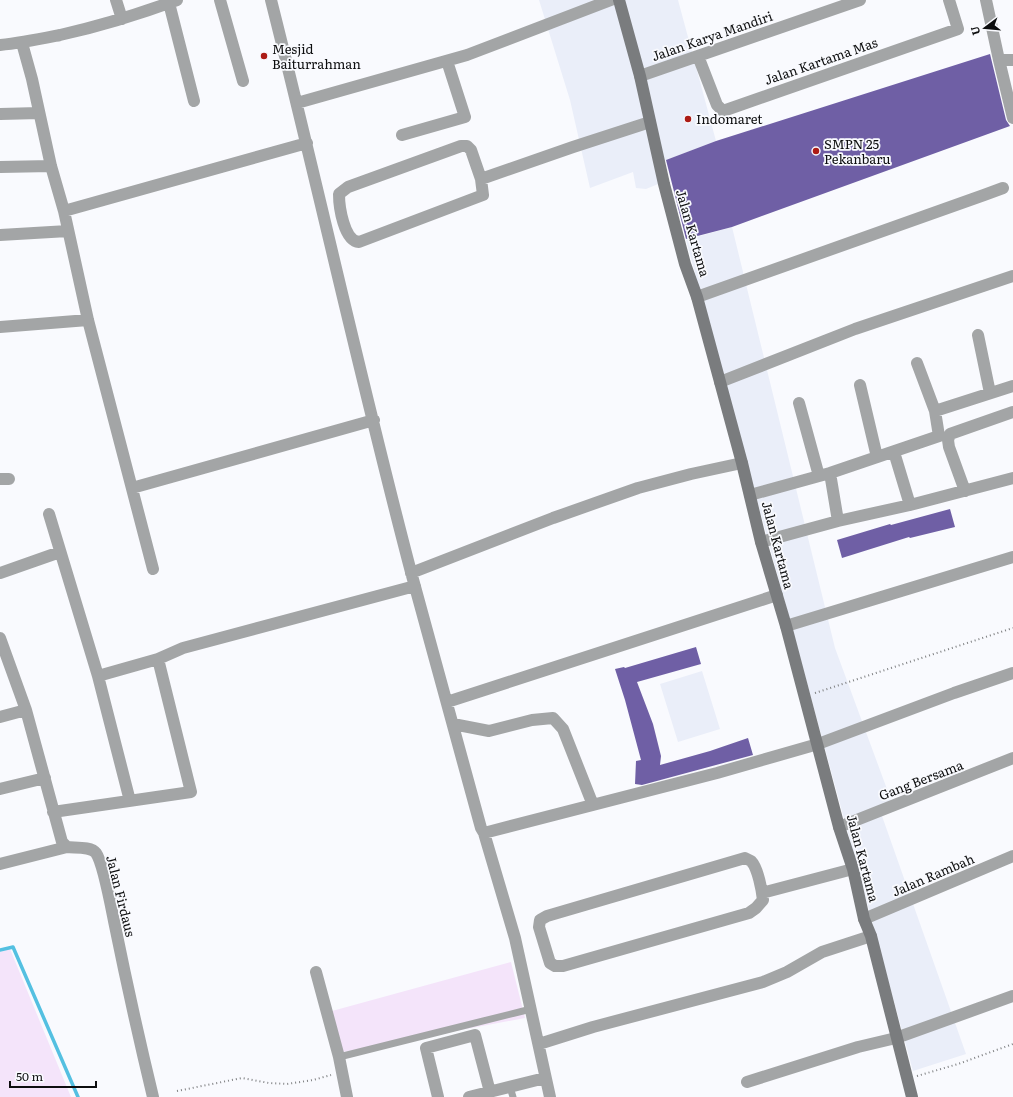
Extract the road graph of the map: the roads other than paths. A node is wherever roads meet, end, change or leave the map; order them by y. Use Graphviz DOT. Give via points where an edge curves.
graph roads {
  1 [pos="116,0"];
  2 [pos="220,0"];
  3 [pos="271,0"];
  4 [pos="611,0"];
  5 [pos="619,0"];
  6 [pos="860,0"];
  7 [pos="949,0"];
  8 [pos="986,0"];
  9 [pos="173,2"];
  10 [pos="832,5"];
  11 [pos="122,18"];
  12 [pos="22,43"];
  13 [pos="0,45"];
  14 [pos="698,56"];
  15 [pos="998,60"];
  16 [pos="1013,60"];
  17 [pos="447,61"];
  18 [pos="640,76"];
  19 [pos="243,81"];
  20 [pos="194,101"];
  21 [pos="297,103"];
  22 [pos="39,113"];
  23 [pos="0,114"];
  24 [pos="1013,118"];
  25 [pos="650,122"];
  26 [pos="402,135"];
  27 [pos="307,143"];
  28 [pos="50,166"];
  29 [pos="0,167"];
  30 [pos="481,180"];
  31 [pos="1002,188"];
  32 [pos="64,211"];
  33 [pos="68,232"];
  34 [pos="0,235"];
  35 [pos="1013,276"];
  36 [pos="697,297"];
  37 [pos="88,320"];
  38 [pos="0,327"];
  39 [pos="978,335"];
  40 [pos="918,363"];
  41 [pos="720,382"];
  42 [pos="860,385"];
  43 [pos="1013,386"];
  44 [pos="990,393"];
  45 [pos="799,403"];
  46 [pos="935,411"];
  47 [pos="1013,412"];
  48 [pos="374,420"];
  49 [pos="894,452"];
  50 [pos="876,457"];
  51 [pos="742,463"];
  52 [pos="825,475"];
  53 [pos="1013,478"];
  54 [pos="132,488"];
  55 [pos="965,491"];
  56 [pos="750,495"];
  57 [pos="910,505"];
  58 [pos="49,514"];
  59 [pos="838,521"];
  60 [pos="761,542"];
  61 [pos="60,552"];
  62 [pos="1013,556"];
  63 [pos="153,569"];
  64 [pos="0,573"];
  65 [pos="411,573"];
  66 [pos="415,586"];
  67 [pos="777,595"];
  68 [pos="786,626"];
  69 [pos="1,642"];
  70 [pos="158,660"];
  71 [pos="1013,674"];
  72 [pos="98,676"];
  73 [pos="447,702"];
  74 [pos="26,710"];
  75 [pos="0,717"];
  76 [pos="453,724"];
  77 [pos="818,744"];
  78 [pos="1013,758"];
  79 [pos="45,778"];
  80 [pos="0,789"];
  81 [pos="130,801"];
  82 [pos="593,805"];
  83 [pos="53,812"];
  84 [pos="839,827"];
  85 [pos="484,833"];
  86 [pos="66,847"];
  87 [pos="1013,856"];
  88 [pos="0,864"];
  89 [pos="853,869"];
  90 [pos="762,893"];
  91 [pos="864,919"];
  92 [pos="871,936"];
  93 [pos="316,972"];
  94 [pos="1013,996"];
  95 [pos="531,1009"];
  96 [pos="896,1038"];
  97 [pos="538,1044"];
  98 [pos="339,1057"];
  99 [pos="545,1078"];
  100 [pos="747,1082"];
  101 [pos="490,1092"];
  102 [pos="511,1092"];
  103 [pos="153,1097"];
  104 [pos="347,1097"];
  105 [pos="438,1097"];
  106 [pos="469,1097"];
  107 [pos="550,1097"];
  108 [pos="912,1097"];
  1 -- 11 [label="street"];
  2 -- 19 [label="street"];
  3 -- 21 [label="street"];
  4 -- 17 [label="street"];
  5 -- 18 [label="main road, Jalan Kartama"];
  6 -- 10 [label="street, Jalan Karya Mandiri"];
  7 -- 14 [label="street, Jalan Kartama Mas" via="958,29 723,111 718,105"];
  8 -- 15 [label="street"];
  9 -- 11 [label="street"];
  9 -- 20 [label="street"];
  10 -- 14 [label="street, Jalan Karya Mandiri"];
  11 -- 12 [label="street" via="83,30"];
  12 -- 13 [label="street"];
  12 -- 22 [label="street"];
  14 -- 18 [label="street, Jalan Karya Mandiri"];
  15 -- 16 [label="street"];
  15 -- 24 [label="street"];
  17 -- 21 [label="street"];
  17 -- 26 [label="street" via="465,117"];
  18 -- 25 [label="main road, Jalan Kartama"];
  21 -- 27 [label="street"];
  22 -- 23 [label="street"];
  22 -- 28 [label="street"];
  25 -- 30 [label="street"];
  25 -- 36 [label="main road, Jalan Kartama" via="685,264"];
  27 -- 32 [label="street"];
  27 -- 48 [label="street" via="328,239"];
  28 -- 29 [label="street"];
  28 -- 32 [label="street"];
  30 -- 30 [label="street" via="484,192 482,196 359,242 354,241 347,233 339,206 339,194 348,187 461,146 467,146 471,150"];
  31 -- 36 [label="street"];
  32 -- 33 [label="street"];
  33 -- 34 [label="street"];
  33 -- 37 [label="street"];
  35 -- 41 [label="street" via="855,328"];
  36 -- 41 [label="main road, Jalan Kartama"];
  37 -- 38 [label="street"];
  37 -- 54 [label="street"];
  39 -- 44 [label="street"];
  40 -- 46 [label="street"];
  41 -- 51 [label="main road, Jalan Kartama"];
  42 -- 50 [label="street"];
  43 -- 44 [label="street"];
  44 -- 46 [label="street"];
  45 -- 52 [label="street"];
  46 -- 49 [label="street" via="939,436"];
  47 -- 55 [label="street" via="950,434 949,447"];
  48 -- 54 [label="street"];
  48 -- 65 [label="street"];
  49 -- 50 [label="street"];
  49 -- 57 [label="street"];
  50 -- 52 [label="street"];
  51 -- 56 [label="main road, Jalan Kartama"];
  51 -- 65 [label="street" via="638,488"];
  52 -- 56 [label="street"];
  52 -- 59 [label="street"];
  53 -- 55 [label="street"];
  54 -- 63 [label="street"];
  55 -- 57 [label="street"];
  56 -- 60 [label="main road, Jalan Kartama"];
  57 -- 59 [label="street"];
  58 -- 61 [label="street"];
  59 -- 60 [label="street"];
  60 -- 67 [label="main road, Jalan Kartama"];
  61 -- 64 [label="street"];
  61 -- 72 [label="street"];
  62 -- 68 [label="street"];
  65 -- 66 [label="street"];
  66 -- 70 [label="street" via="183,648"];
  66 -- 73 [label="street"];
  67 -- 68 [label="main road, Jalan Kartama"];
  67 -- 73 [label="street"];
  68 -- 77 [label="main road, Jalan Kartama"];
  69 -- 74 [label="street"];
  70 -- 72 [label="street"];
  70 -- 81 [label="street" via="191,792"];
  71 -- 77 [label="street" via="954,693"];
  72 -- 81 [label="street"];
  73 -- 76 [label="street"];
  74 -- 75 [label="street"];
  74 -- 79 [label="street"];
  76 -- 82 [label="street" via="489,731 532,720 553,718 563,729"];
  76 -- 85 [label="street"];
  77 -- 82 [label="street"];
  77 -- 84 [label="main road, Jalan Kartama"];
  78 -- 84 [label="street, Gang Bersama"];
  79 -- 80 [label="street"];
  79 -- 83 [label="street"];
  81 -- 83 [label="street"];
  82 -- 85 [label="street"];
  83 -- 86 [label="street" via="62,842"];
  84 -- 89 [label="main road, Jalan Kartama"];
  85 -- 95 [label="street"];
  86 -- 88 [label="street, Jalan Firdaus"];
  86 -- 103 [label="street, Jalan Firdaus" via="91,849 99,858"];
  87 -- 91 [label="street, Jalan Rambah"];
  89 -- 90 [label="street"];
  89 -- 91 [label="main road, Jalan Kartama"];
  90 -- 90 [label="street" via="763,900 749,913 563,966 555,966 550,962 539,927 540,920 547,916 745,858 751,861 756,871"];
  91 -- 92 [label="main road, Jalan Kartama"];
  92 -- 96 [label="main road, Jalan Kartama"];
  92 -- 97 [label="street" via="822,952 763,982"];
  93 -- 98 [label="street"];
  94 -- 96 [label="street"];
  95 -- 97 [label="street"];
  95 -- 98 [label="lane"];
  96 -- 100 [label="street" via="858,1047"];
  96 -- 108 [label="main road, Jalan Kartama"];
  97 -- 99 [label="street"];
  98 -- 104 [label="street"];
  99 -- 102 [label="street"];
  99 -- 107 [label="street"];
  101 -- 102 [label="street"];
  101 -- 105 [label="street" via="475,1035 426,1048"];
  101 -- 106 [label="street"];
}
